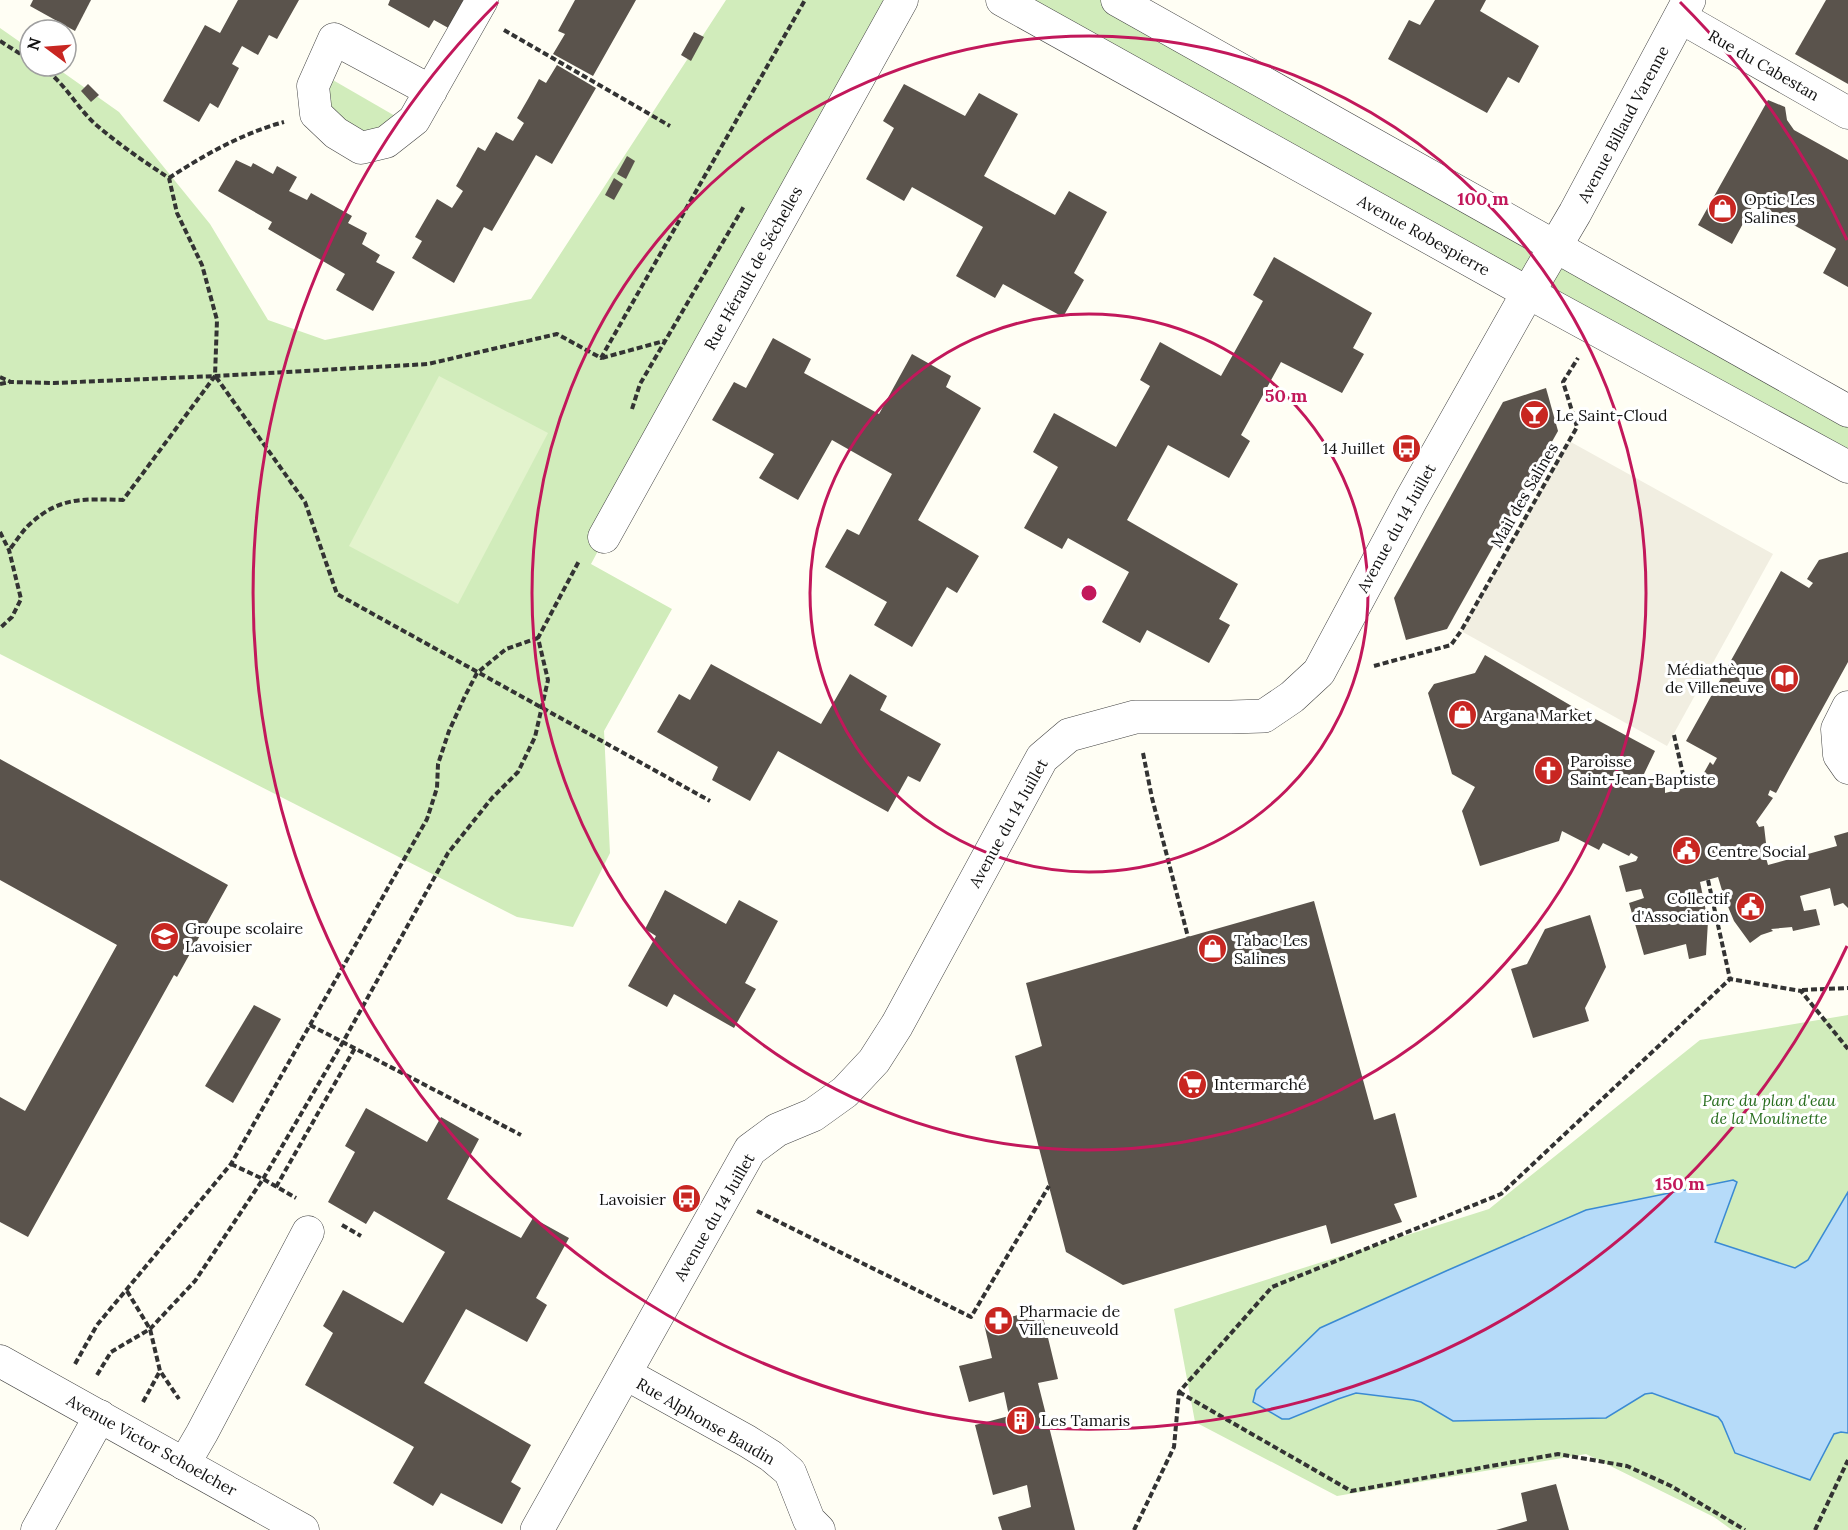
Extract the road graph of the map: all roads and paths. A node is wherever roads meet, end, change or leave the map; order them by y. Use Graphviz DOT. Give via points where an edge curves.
graph roads {
  1 [pos="806,0"];
  2 [pos="902,0"];
  3 [pos="1002,0"];
  4 [pos="1117,0"];
  5 [pos="478,7"];
  6 [pos="1684,8"];
  7 [pos="0,41"];
  8 [pos="18,52"];
  9 [pos="56,78"];
  10 [pos="431,91"];
  11 [pos="1848,113"];
  12 [pos="316,114"];
  13 [pos="670,126"];
  14 [pos="168,178"];
  15 [pos="750,196"];
  16 [pos="1555,246"];
  17 [pos="1528,293"];
  18 [pos="1595,330"];
  19 [pos="665,341"];
  20 [pos="601,358"];
  21 [pos="702,359"];
  22 [pos="215,376"];
  23 [pos="0,377"];
  24 [pos="11,382"];
  25 [pos="0,384"];
  26 [pos="1848,411"];
  27 [pos="630,416"];
  28 [pos="1848,467"];
  29 [pos="0,532"];
  30 [pos="593,547"];
  31 [pos="9,550"];
  32 [pos="0,628"];
  33 [pos="538,638"];
  34 [pos="1374,666"];
  35 [pos="477,673"];
  36 [pos="1848,707"];
  37 [pos="542,709"];
  38 [pos="1136,717"];
  39 [pos="1674,735"];
  40 [pos="1848,768"];
  41 [pos="1686,787"];
  42 [pos="710,801"];
  43 [pos="1708,880"];
  44 [pos="1188,937"];
  45 [pos="1730,979"];
  46 [pos="1848,988"];
  47 [pos="1801,991"];
  48 [pos="310,1025"];
  49 [pos="343,1042"];
  50 [pos="355,1048"];
  51 [pos="1848,1049"];
  52 [pos="521,1135"];
  53 [pos="1049,1186"];
  54 [pos="276,1187"];
  55 [pos="724,1195"];
  56 [pos="308,1232"];
  57 [pos="127,1291"];
  58 [pos="150,1329"];
  59 [pos="0,1360"];
  60 [pos="626,1374"];
  61 [pos="1179,1392"];
  62 [pos="59,1393"];
  63 [pos="100,1416"];
  64 [pos="202,1433"];
  65 [pos="1848,1460"];
  66 [pos="184,1464"];
  67 [pos="37,1530"];
  68 [pos="303,1530"];
  69 [pos="537,1530"];
  70 [pos="819,1530"];
  71 [pos="1134,1530"];
  72 [pos="1745,1530"];
  73 [pos="1815,1530"];
  1 -- 20 [label="path"];
  2 -- 21 [label="street, Rue Hérault de Séchelles"];
  3 -- 17 [label="street, Avenue Robespierre"];
  4 -- 16 [label="street"];
  5 -- 10 [label="street"];
  5 -- 13 [label="path"];
  6 -- 11 [label="street, Rue du Cabestan"];
  6 -- 16 [label="street, Avenue Billaud Varenne"];
  7 -- 8 [label="path"];
  9 -- 14 [label="path" via="93,122"];
  10 -- 12 [label="street" via="414,120 386,142 361,148 336,133"];
  10 -- 12 [label="street" via="334,39 313,86"];
  12 -- 14 [label="path" via="239,139"];
  14 -- 22 [label="path" via="177,213 202,265 218,320"];
  15 -- 19 [label="path"];
  16 -- 17 [label="street, Avenue du 14 Juillet"];
  16 -- 26 [label="street"];
  17 -- 18 [label="street, Avenue Robespierre"];
  17 -- 38 [label="street, Avenue du 14 Juillet" via="1319,672 1292,698 1264,716"];
  18 -- 28 [label="street, Avenue Robespierre"];
  18 -- 34 [label="path, Mail des Salines" via="1563,382 1577,427 1461,631 1451,645"];
  19 -- 20 [label="path"];
  19 -- 21 [label="path"];
  19 -- 27 [label="path" via="640,384"];
  20 -- 22 [label="path" via="557,334 428,364"];
  21 -- 30 [label="street, Rue Hérault de Séchelles"];
  22 -- 24 [label="path"];
  22 -- 31 [label="path" via="123,500 65,502 28,525"];
  22 -- 35 [label="path" via="305,502 337,594"];
  23 -- 24 [label="path"];
  24 -- 25 [label="path"];
  29 -- 31 [label="path"];
  30 -- 33 [label="path"];
  31 -- 32 [label="path" via="21,599 12,617"];
  33 -- 35 [label="path" via="506,649"];
  33 -- 37 [label="path" via="548,680"];
  35 -- 37 [label="path"];
  35 -- 48 [label="path" via="438,764 437,788 427,819"];
  36 -- 40 [label="street" via="1836,729 1839,755"];
  37 -- 42 [label="path"];
  37 -- 49 [label="path" via="536,737 518,772 448,853"];
  38 -- 44 [label="path" via="1152,798"];
  38 -- 55 [label="street, Avenue du 14 Juillet" via="1069,735 1042,758 874,1061 837,1098 813,1115 777,1130 750,1150"];
  39 -- 41 [label="path"];
  43 -- 45 [label="path"];
  45 -- 47 [label="path"];
  45 -- 61 [label="path" via="1501,1194 1272,1287"];
  46 -- 47 [label="path"];
  47 -- 51 [label="path"];
  48 -- 49 [label="path"];
  48 -- 57 [label="path" via="231,1164"];
  49 -- 50 [label="path"];
  49 -- 58 [label="path" via="263,1179 195,1281"];
  50 -- 52 [label="path"];
  50 -- 54 [label="path"];
  53 -- 55 [label="path" via="971,1317"];
  55 -- 60 [label="street, Avenue du 14 Juillet"];
  56 -- 64 [label="street"];
  57 -- 58 [label="path"];
  57 -- 62 [label="path" via="98,1325"];
  58 -- 63 [label="path" via="111,1352 88,1390"];
  58 -- 64 [label="path" via="160,1371"];
  59 -- 62 [label="street, Avenue Victor Schoelcher"];
  60 -- 69 [label="street, Avenue du 14 Juillet"];
  60 -- 70 [label="street, Rue Alphonse Baudin" via="771,1456 790,1472 809,1520"];
  61 -- 71 [label="path" via="1174,1447"];
  61 -- 72 [label="path" via="1351,1491 1558,1454 1627,1466 1671,1486"];
  62 -- 63 [label="street, Avenue Victor Schoelcher"];
  63 -- 66 [label="street, Avenue Victor Schoelcher"];
  63 -- 67 [label="street"];
  64 -- 66 [label="street"];
  65 -- 73 [label="path"];
  66 -- 68 [label="street, Avenue Victor Schoelcher"];
}
